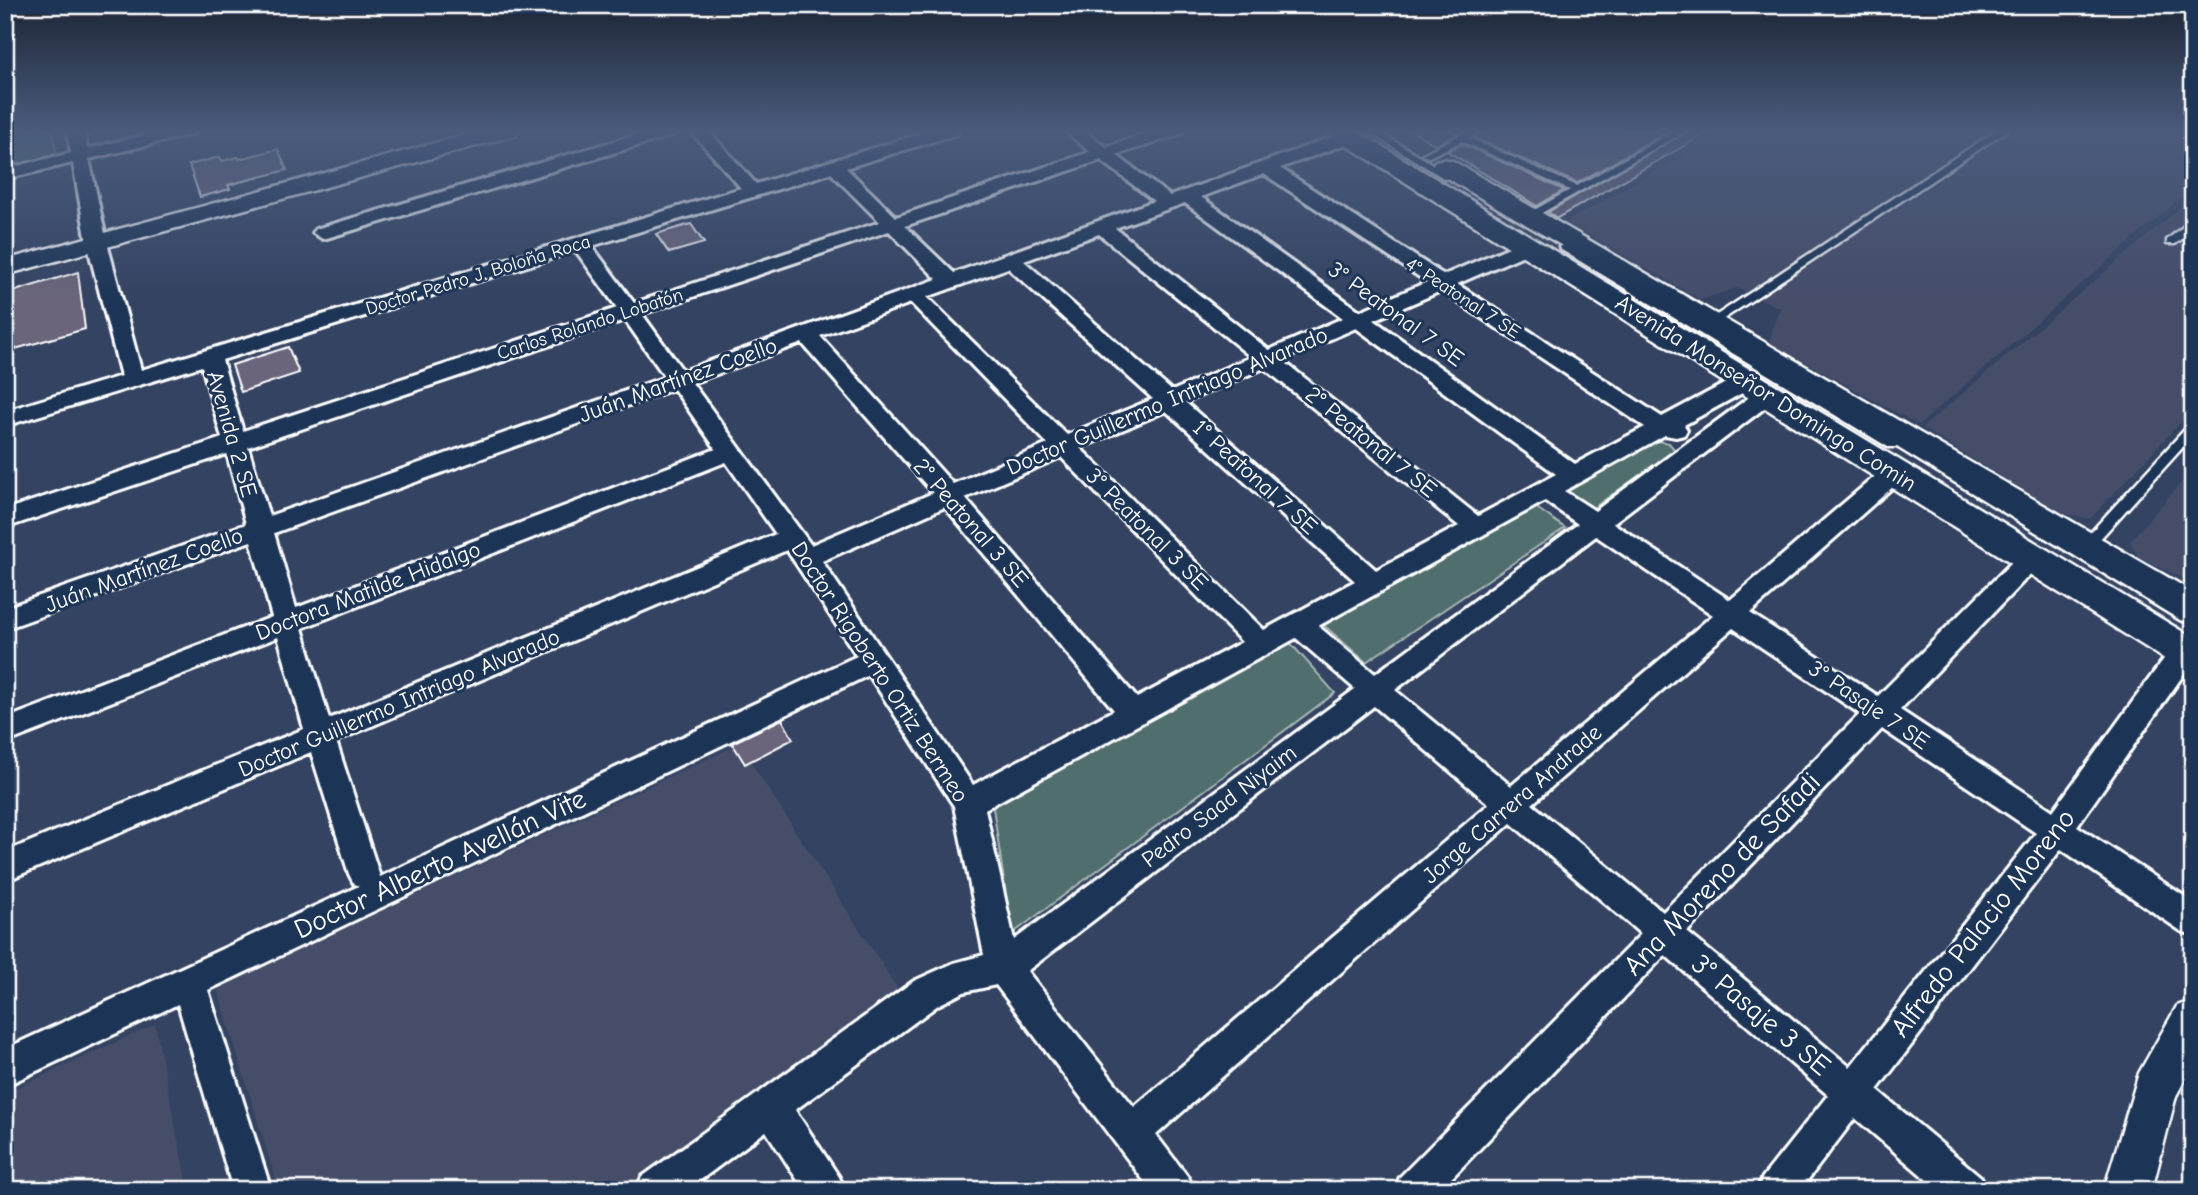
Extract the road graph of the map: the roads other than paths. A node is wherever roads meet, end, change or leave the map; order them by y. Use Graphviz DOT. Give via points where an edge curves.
graph roads {
  1 [pos="86,186"];
  2 [pos="305,186"];
  3 [pos="483,186"];
  4 [pos="748,186"];
  5 [pos="770,186"];
  6 [pos="854,186"];
  7 [pos="1007,186"];
  8 [pos="1156,186"];
  9 [pos="1214,186"];
  10 [pos="1294,186"];
  11 [pos="1441,186"];
  12 [pos="1441,186"];
  13 [pos="1449,186"];
  14 [pos="1468,186"];
  15 [pos="1569,186"];
  16 [pos="1585,186"];
  17 [pos="1919,186"];
  18 [pos="1578,190"];
  19 [pos="753,191"];
  20 [pos="1178,199"];
  21 [pos="892,224"];
  22 [pos="1102,227"];
  23 [pos="2193,228"];
  24 [pos="1530,231"];
  25 [pos="323,233"];
  26 [pos="2171,242"];
  27 [pos="97,243"];
  28 [pos="580,243"];
  29 [pos="1011,260"];
  30 [pos="5,268"];
  31 [pos="951,282"];
  32 [pos="1441,283"];
  33 [pos="914,295"];
  34 [pos="629,312"];
  35 [pos="1358,319"];
  36 [pos="1712,322"];
  37 [pos="806,334"];
  38 [pos="210,356"];
  39 [pos="1267,358"];
  40 [pos="133,380"];
  41 [pos="679,380"];
  42 [pos="1757,388"];
  43 [pos="1168,401"];
  44 [pos="5,419"];
  45 [pos="1661,427"];
  46 [pos="2193,428"];
  47 [pos="235,442"];
  48 [pos="1064,446"];
  49 [pos="1698,448"];
  50 [pos="730,452"];
  51 [pos="1894,473"];
  52 [pos="1574,475"];
  53 [pos="1545,490"];
  54 [pos="949,495"];
  55 [pos="5,519"];
  56 [pos="1596,523"];
  57 [pos="1476,527"];
  58 [pos="260,529"];
  59 [pos="2086,547"];
  60 [pos="799,548"];
  61 [pos="2031,558"];
  62 [pos="1374,583"];
  63 [pos="2193,610"];
  64 [pos="1731,614"];
  65 [pos="5,619"];
  66 [pos="287,622"];
  67 [pos="1297,624"];
  68 [pos="1261,644"];
  69 [pos="2190,644"];
  70 [pos="875,660"];
  71 [pos="1375,689"];
  72 [pos="1880,712"];
  73 [pos="1133,713"];
  74 [pos="5,731"];
  75 [pos="320,736"];
  76 [pos="968,803"];
  77 [pos="1511,804"];
  78 [pos="2057,830"];
  79 [pos="5,867"];
  80 [pos="365,874"];
  81 [pos="2193,920"];
  82 [pos="1664,933"];
  83 [pos="1004,968"];
  84 [pos="188,982"];
  85 [pos="2193,1021"];
  86 [pos="5,1068"];
  87 [pos="1853,1092"];
  88 [pos="771,1106"];
  89 [pos="1130,1135"];
  90 [pos="2139,1184"];
  91 [pos="252,1190"];
  92 [pos="655,1190"];
  93 [pos="826,1190"];
  94 [pos="1175,1190"];
  95 [pos="1413,1190"];
  96 [pos="1776,1190"];
  97 [pos="1968,1190"];
  1 -- 27 [label="street"];
  2 -- 27 [label="street"];
  3 -- 25 [label="street"];
  4 -- 19 [label="street"];
  5 -- 19 [label="street, Doctor Pedro J. Boloña Roca"];
  6 -- 21 [label="street"];
  7 -- 21 [label="street, Carlos Rolando Lobatón"];
  8 -- 20 [label="street"];
  9 -- 20 [label="street, Juán Martínez Coello"];
  10 -- 32 [label="street, 4° Peatonal 7 SE"];
  11 -- 69 [label="lane, Avenida Monseñor Domingo Comin"];
  12 -- 69 [label="lane, Avenida Monseñor Domingo Comin"];
  13 -- 24 [label="main road, Avenida Monseñor Domingo Comin"];
  14 -- 24 [label="main road, Avenida Monseñor Domingo Comin"];
  15 -- 18 [label="lane"];
  16 -- 18 [label="lane"];
  17 -- 36 [label="lane"];
  18 -- 24 [label="lane"];
  19 -- 28 [label="street, Doctor Pedro J. Boloña Roca"];
  20 -- 22 [label="street, Juán Martínez Coello"];
  20 -- 35 [label="street, 3° Peatonal 7 SE"];
  21 -- 31 [label="street"];
  21 -- 34 [label="street, Carlos Rolando Lobatón"];
  22 -- 29 [label="street, Juán Martínez Coello"];
  22 -- 39 [label="street, 2° Peatonal 7 SE"];
  23 -- 26 [label="lane"];
  24 -- 32 [label="street, Doctor Guillermo Intriago Alvarado"];
  24 -- 36 [label="main road, Avenida Monseñor Domingo Comin"];
  24 -- 42 [label="main road, Avenida Monseñor Domingo Comin"];
  27 -- 30 [label="street"];
  27 -- 40 [label="street"];
  28 -- 34 [label="street, Doctor Rigoberto Ortiz Bermeo"];
  28 -- 38 [label="street, Doctor Pedro J. Boloña Roca"];
  29 -- 31 [label="street, Juán Martínez Coello"];
  29 -- 43 [label="street, 1° Peatonal 7 SE"];
  31 -- 33 [label="street, Juán Martínez Coello"];
  32 -- 35 [label="street, Doctor Guillermo Intriago Alvarado"];
  32 -- 45 [label="street, 4° Peatonal 7 SE"];
  33 -- 37 [label="street, Juán Martínez Coello"];
  33 -- 48 [label="street, 3° Peatonal 3 SE"];
  34 -- 41 [label="street, Doctor Rigoberto Ortiz Bermeo"];
  34 -- 47 [label="street, Carlos Rolando Lobatón"];
  35 -- 39 [label="street, Doctor Guillermo Intriago Alvarado"];
  35 -- 52 [label="street, 3° Peatonal 7 SE"];
  36 -- 59 [label="main road, Avenida Monseñor Domingo Comin"];
  37 -- 41 [label="street, Juán Martínez Coello"];
  37 -- 54 [label="street, 2° Peatonal 3 SE"];
  38 -- 40 [label="street, Doctor Pedro J. Boloña Roca"];
  38 -- 47 [label="street, Avenida 2 SE"];
  39 -- 43 [label="street, Doctor Guillermo Intriago Alvarado"];
  39 -- 57 [label="street, 2° Peatonal 7 SE"];
  40 -- 44 [label="street, Doctor Pedro J. Boloña Roca"];
  41 -- 50 [label="street, Doctor Rigoberto Ortiz Bermeo"];
  41 -- 58 [label="street, Juán Martínez Coello"];
  42 -- 45 [label="street"];
  42 -- 49 [label="street, Pedro Saad Niyaim"];
  42 -- 51 [label="main road, Avenida Monseñor Domingo Comin"];
  43 -- 48 [label="street, Doctor Guillermo Intriago Alvarado"];
  43 -- 62 [label="street, 1° Peatonal 7 SE"];
  45 -- 49 [label="street, 4° Peatonal 7 SE" via="1680,432"];
  45 -- 52 [label="street"];
  46 -- 59 [label="lane"];
  47 -- 55 [label="street, Carlos Rolando Lobatón"];
  47 -- 58 [label="street, Avenida 2 SE"];
  48 -- 54 [label="street, Doctor Guillermo Intriago Alvarado"];
  48 -- 68 [label="street, 3° Peatonal 3 SE"];
  49 -- 56 [label="street, Pedro Saad Niyaim"];
  50 -- 60 [label="street, Doctor Rigoberto Ortiz Bermeo"];
  50 -- 66 [label="street, Doctora Matilde Hidalgo"];
  51 -- 61 [label="main road, Avenida Monseñor Domingo Comin"];
  51 -- 64 [label="street, Jorge Carrera Andrade"];
  52 -- 53 [label="street"];
  53 -- 56 [label="street, 3° Pasaje 7 SE"];
  53 -- 57 [label="street"];
  54 -- 60 [label="street, Doctor Guillermo Intriago Alvarado"];
  54 -- 73 [label="street, 2° Peatonal 3 SE"];
  56 -- 64 [label="street, 3° Pasaje 7 SE"];
  56 -- 71 [label="street, Pedro Saad Niyaim"];
  57 -- 62 [label="street"];
  58 -- 65 [label="street, Juán Martínez Coello"];
  58 -- 66 [label="street, Avenida 2 SE"];
  59 -- 63 [label="main road, Avenida Monseñor Domingo Comin"];
  60 -- 70 [label="street, Doctor Rigoberto Ortiz Bermeo"];
  60 -- 75 [label="street, Doctor Guillermo Intriago Alvarado"];
  61 -- 69 [label="main road, Avenida Monseñor Domingo Comin"];
  61 -- 72 [label="street, Ana Moreno de Safadi"];
  62 -- 67 [label="street"];
  64 -- 72 [label="street, 3° Pasaje 7 SE"];
  64 -- 77 [label="street, Jorge Carrera Andrade"];
  66 -- 74 [label="street, Doctora Matilde Hidalgo"];
  66 -- 75 [label="street, Avenida 2 SE"];
  67 -- 68 [label="street"];
  67 -- 71 [label="street, 3° Pasaje 3 SE"];
  68 -- 73 [label="street"];
  69 -- 78 [label="street, Alfredo Palacio Moreno"];
  70 -- 76 [label="street, Doctor Rigoberto Ortiz Bermeo"];
  70 -- 84 [label="street, Doctor Alberto Avellán Vite"];
  71 -- 77 [label="street, 3° Pasaje 3 SE"];
  71 -- 83 [label="street, Pedro Saad Niyaim"];
  72 -- 78 [label="street, 3° Pasaje 7 SE"];
  72 -- 82 [label="street, Ana Moreno de Safadi"];
  73 -- 76 [label="street"];
  75 -- 79 [label="street, Doctor Guillermo Intriago Alvarado"];
  75 -- 80 [label="street, Avenida 2 SE"];
  76 -- 83 [label="street, Doctor Rigoberto Ortiz Bermeo"];
  77 -- 82 [label="street, 3° Pasaje 3 SE"];
  77 -- 89 [label="street, Jorge Carrera Andrade"];
  78 -- 81 [label="street, 3° Pasaje 7 SE"];
  78 -- 87 [label="street, Alfredo Palacio Moreno"];
  82 -- 87 [label="street, 3° Pasaje 3 SE"];
  82 -- 95 [label="street, Ana Moreno de Safadi"];
  83 -- 88 [label="street, Pedro Saad Niyaim" via="953,978 926,993"];
  83 -- 89 [label="street, Doctor Rigoberto Ortiz Bermeo"];
  84 -- 86 [label="street, Doctor Alberto Avellán Vite"];
  84 -- 91 [label="street"];
  85 -- 90 [label="street" via="2155,1090"];
  87 -- 96 [label="street, Alfredo Palacio Moreno"];
  87 -- 97 [label="street, 3° Pasaje 3 SE"];
  88 -- 92 [label="street, Pedro Saad Niyaim"];
  88 -- 93 [label="street"];
  89 -- 94 [label="street, Doctor Rigoberto Ortiz Bermeo"];
}
